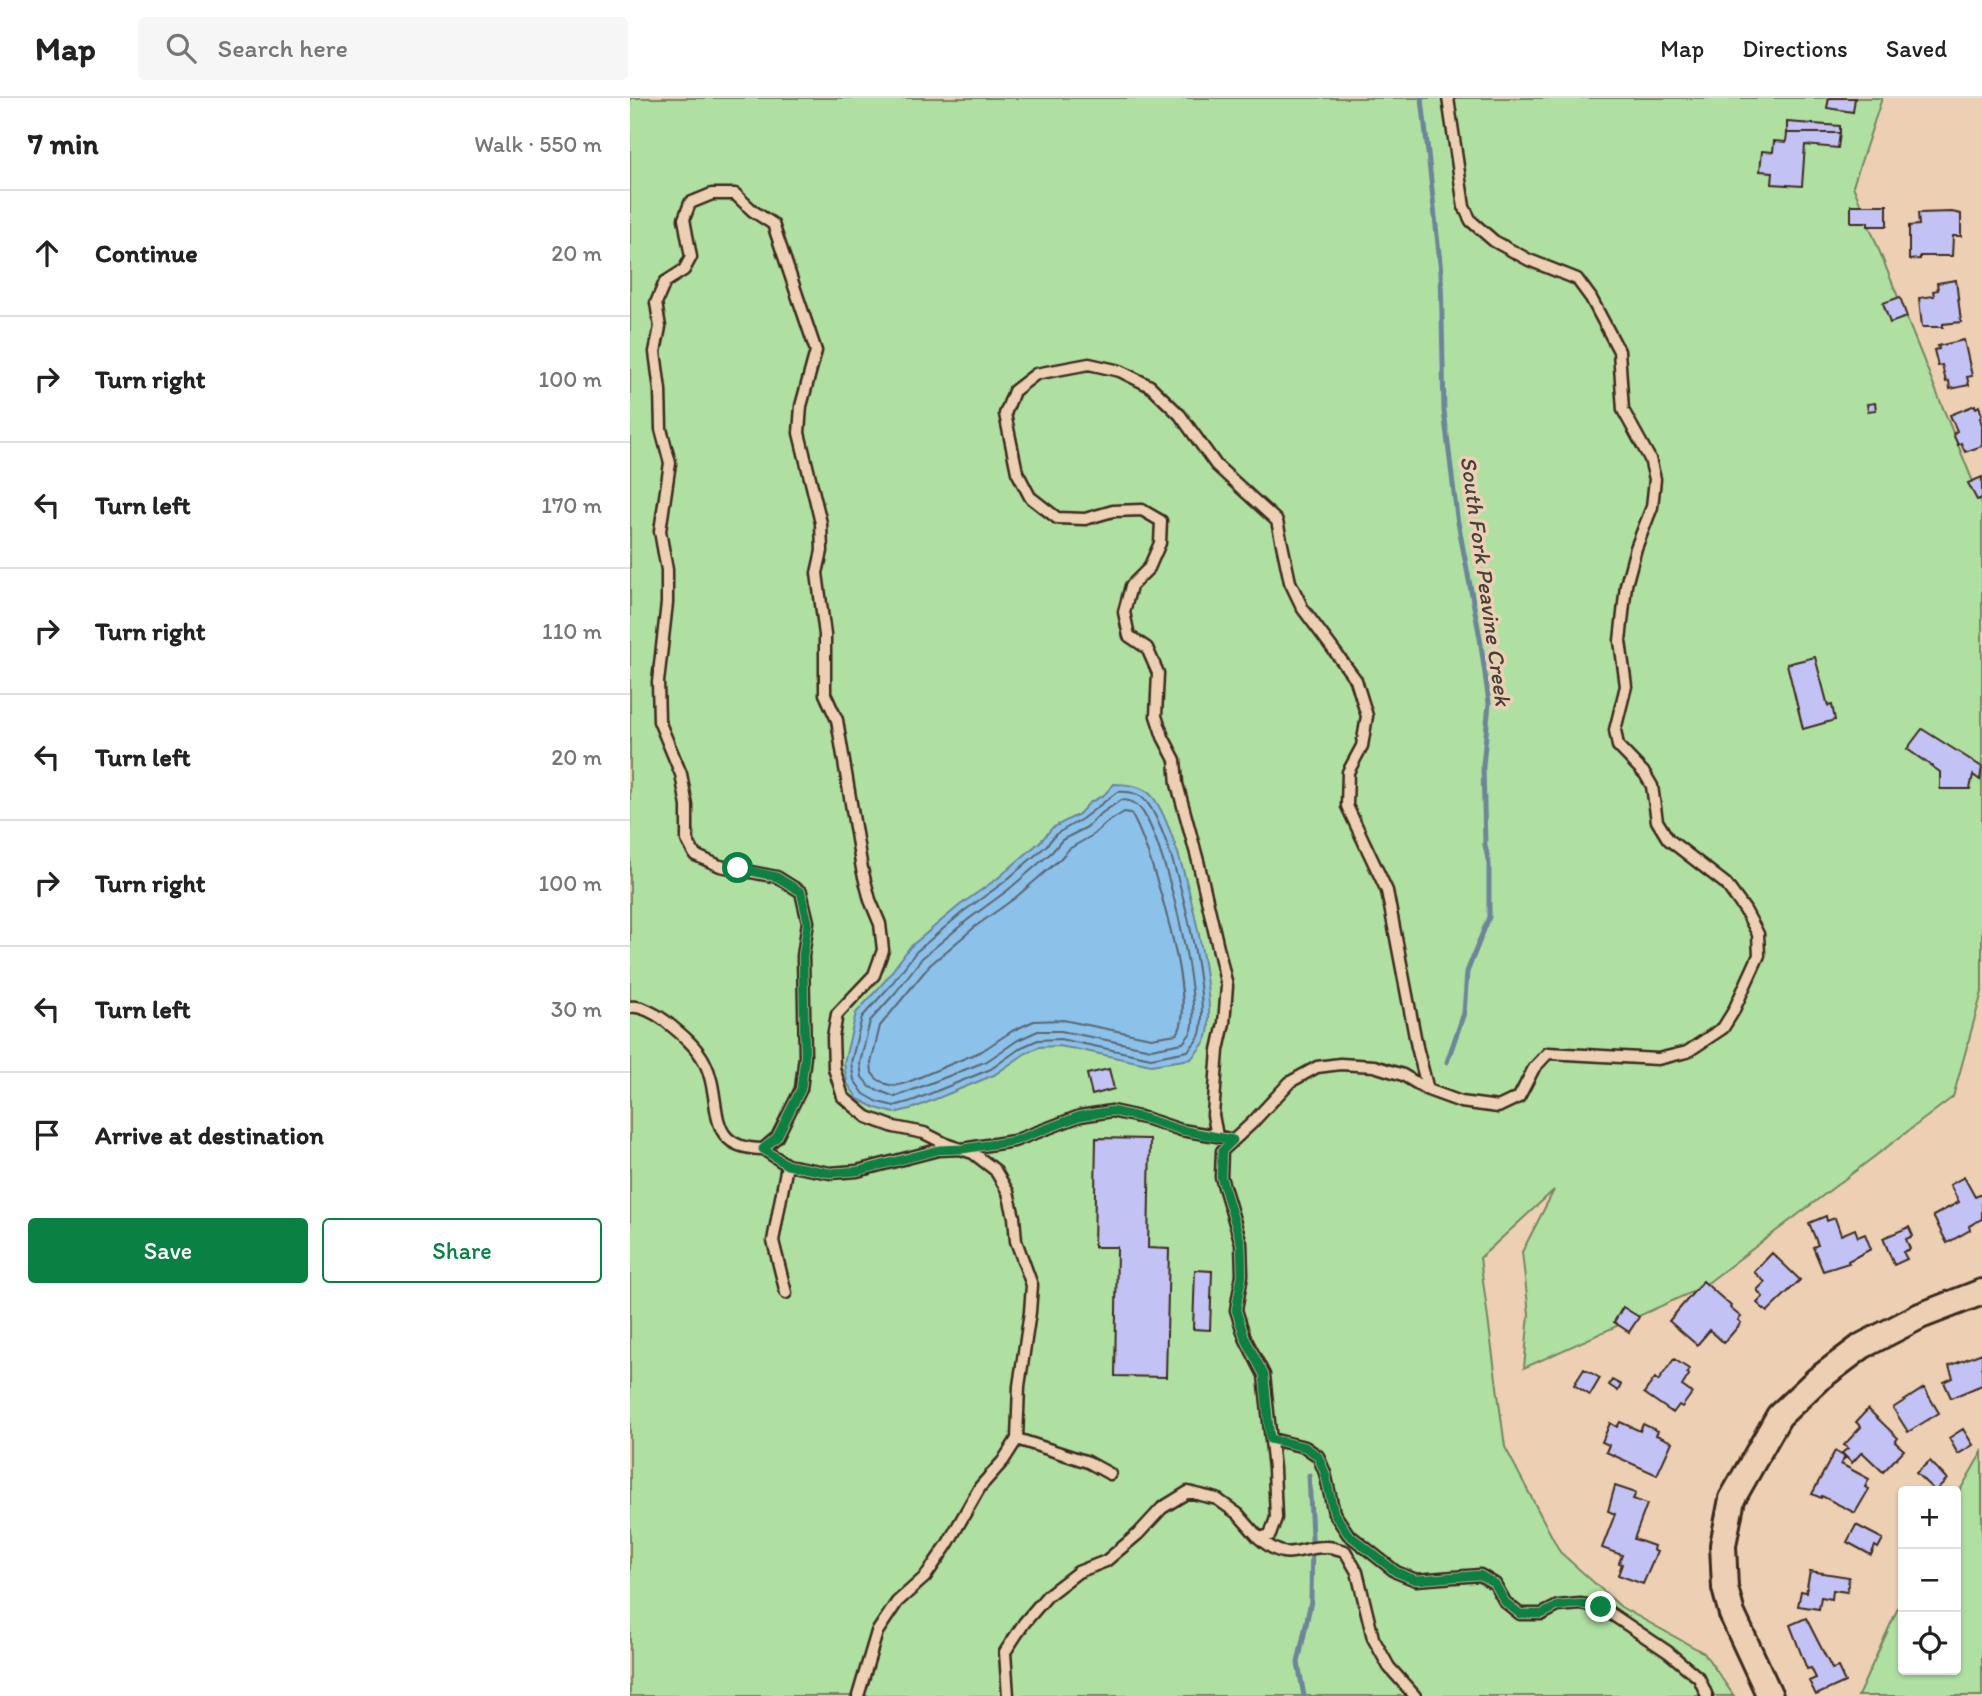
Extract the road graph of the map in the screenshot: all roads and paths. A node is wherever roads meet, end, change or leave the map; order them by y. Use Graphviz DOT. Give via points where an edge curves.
graph roads {
  1 [pos="1448,98"];
  2 [pos="632,1004"];
  3 [pos="1428,1090"];
  4 [pos="1217,1136"];
  5 [pos="1233,1140"];
  6 [pos="763,1149"];
  7 [pos="962,1149"];
  8 [pos="787,1165"];
  9 [pos="1982,1292"];
  10 [pos="786,1293"];
  11 [pos="1017,1439"];
  12 [pos="1270,1439"];
  13 [pos="1110,1474"];
  14 [pos="1259,1538"];
  15 [pos="858,1696"];
  16 [pos="1008,1696"];
  17 [pos="1415,1696"];
  18 [pos="1707,1696"];
  19 [pos="1770,1696"];
  1 -- 3 [label="lane" via="1464,207 1471,221 1494,241 1577,279 1619,351 1623,410 1650,459 1654,479 1652,507 1626,585 1620,641 1626,687 1615,730 1618,746 1652,786 1657,821 1668,839 1726,884 1745,910 1758,934 1759,955 1723,1028 1687,1052 1658,1059 1548,1053 1519,1097 1498,1107 1461,1102"];
  2 -- 6 [label="lane" via="660,1016 705,1062 715,1092 715,1117 727,1138 744,1149"];
  3 -- 4 [label="lane" via="1387,891 1347,806 1348,772 1362,746 1367,716 1356,680 1303,609 1290,582 1277,521 1216,466 1180,415 1150,386 1120,370 1089,364 1036,374 1014,391 1005,414 1017,472 1030,497 1057,518 1085,519 1113,511 1142,510 1161,521 1160,542 1149,568 1131,586 1124,612 1129,636 1147,648 1158,673 1156,716 1175,760 1227,986 1213,1115"];
  3 -- 5 [label="lane" via="1403,1075 1374,1066 1317,1067 1290,1082"];
  4 -- 5 [label="lane"];
  4 -- 7 [label="lane" via="1112,1111 1080,1116 1014,1141"];
  5 -- 12 [label="lane" via="1222,1151 1221,1177 1241,1243 1236,1310 1264,1375"];
  6 -- 7 [label="lane" via="777,1137 801,1089 805,1056 803,956 808,922 801,892 777,877 720,866 695,855 687,840 681,774 659,721 658,682 667,603 660,531 670,463 661,429 656,303 664,282 684,270 691,257 684,219 690,203 712,194 735,194 774,225 816,351 801,406 799,433 821,523 817,573 825,635 825,694 837,720 862,869 880,924 883,950 874,975 837,1014 834,1068 843,1097 867,1117 924,1132"];
  6 -- 8 [label="lane"];
  7 -- 8 [label="lane" via="939,1150 858,1171 830,1173"];
  7 -- 11 [label="lane" via="995,1170 1008,1192 1016,1241 1032,1285"];
  8 -- 10 [label="lane" via="774,1241"];
  9 -- 19 [label="street" via="1920,1316 1862,1346 1817,1380 1779,1416 1732,1499 1723,1545 1725,1588 1732,1615"];
  11 -- 13 [label="lane"];
  11 -- 15 [label="lane" via="925,1577 897,1602 877,1632"];
  12 -- 14 [label="lane" via="1276,1518 1270,1535"];
  12 -- 18 [label="lane" via="1305,1447 1318,1456 1334,1513 1348,1534 1396,1572 1416,1580 1480,1575 1495,1584 1505,1602 1520,1614 1542,1614 1558,1606 1580,1604 1601,1607 1699,1678"];
  14 -- 16 [label="lane" via="1217,1499 1188,1492 1162,1508 1106,1561 1078,1572 1048,1595 1024,1623 1005,1652"];
  14 -- 17 [label="lane" via="1280,1552 1329,1547 1345,1551 1357,1572 1373,1638 1389,1667"];
}
